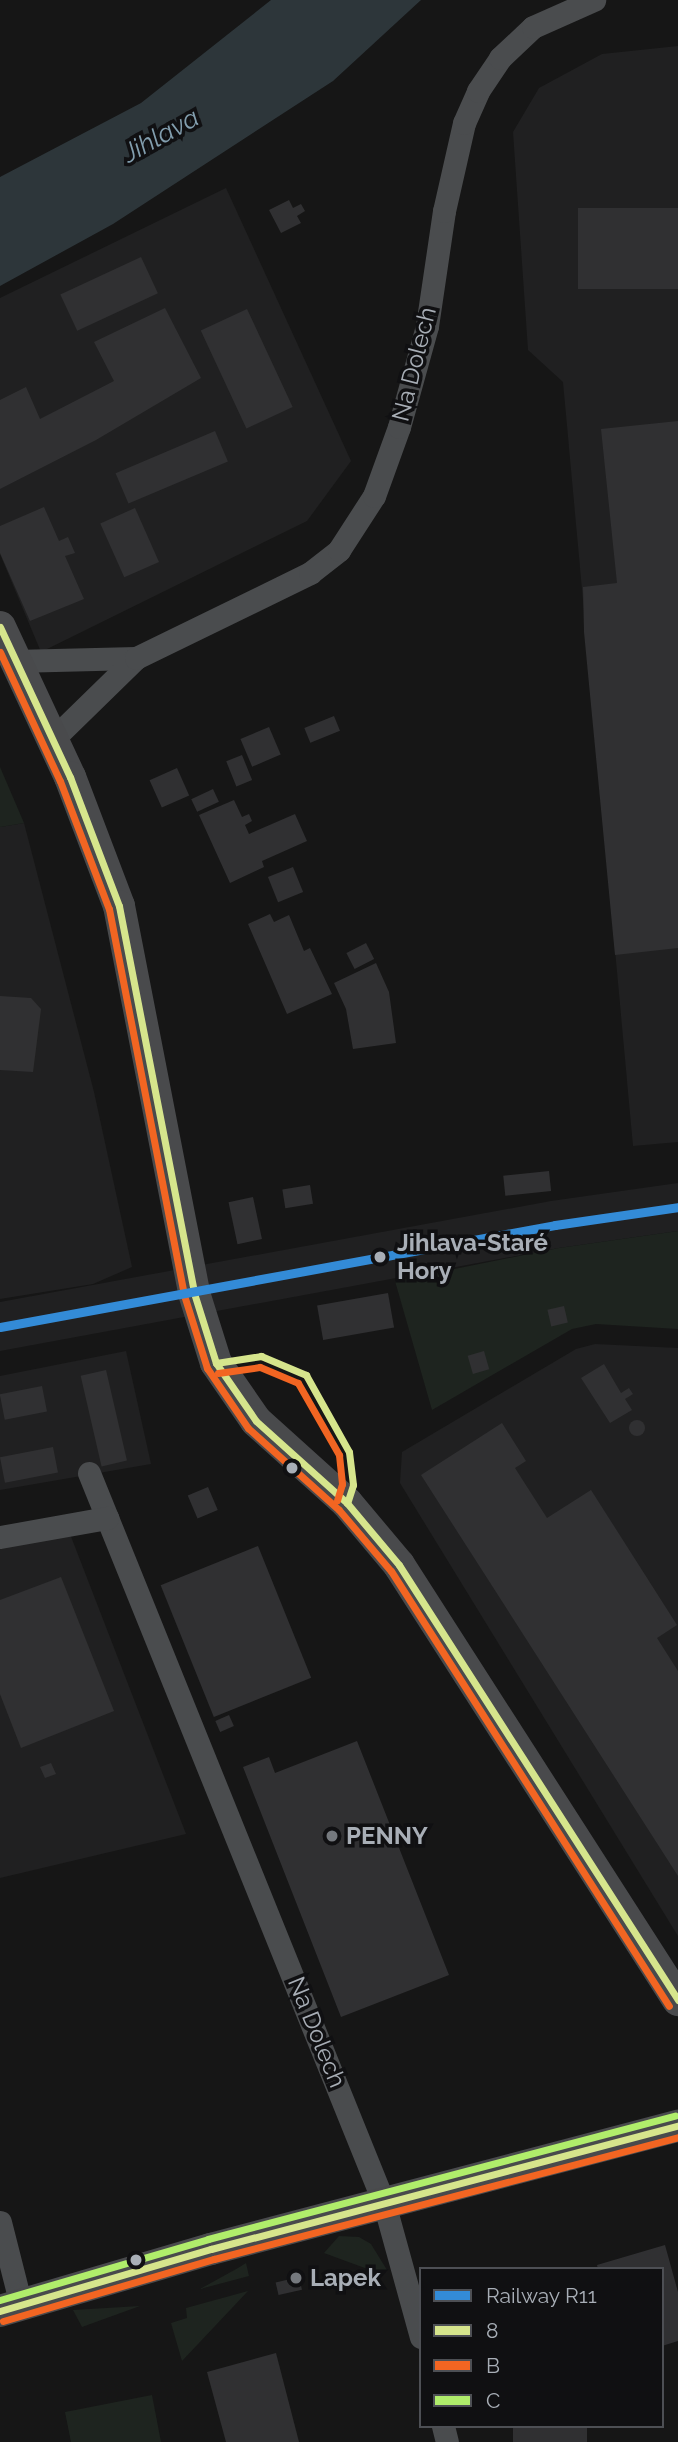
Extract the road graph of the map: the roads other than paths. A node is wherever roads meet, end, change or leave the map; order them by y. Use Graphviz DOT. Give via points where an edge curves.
graph roads {
  1 [pos="594,0"];
  2 [pos="0,627"];
  3 [pos="136,658"];
  4 [pos="14,661"];
  5 [pos="52,740"];
  6 [pos="89,1473"];
  7 [pos="107,1518"];
  8 [pos="0,1537"];
  9 [pos="678,2000"];
  10 [pos="678,2126"];
  11 [pos="384,2203"];
  12 [pos="0,2222"];
  13 [pos="10,2308"];
  14 [pos="419,2330"];
  1 -- 3 [label="street, Na Dolech" via="533,27 500,58 478,91 464,123 444,211 427,326 399,427 374,496 339,550 310,573"];
  2 -- 4 [label="main road"];
  3 -- 4 [label="street, Na Dolech"];
  3 -- 5 [label="street, Na Dolech"];
  4 -- 5 [label="main road"];
  5 -- 9 [label="main road" via="119,906 194,1293 216,1363 256,1421 347,1503 399,1565"];
  6 -- 7 [label="street, Na Dolech"];
  7 -- 8 [label="street"];
  7 -- 11 [label="street, Na Dolech"];
  10 -- 11 [label="main road"];
  11 -- 13 [label="main road"];
  11 -- 14 [label="street, Na Dolech"];
  12 -- 13 [label="street"];
}
